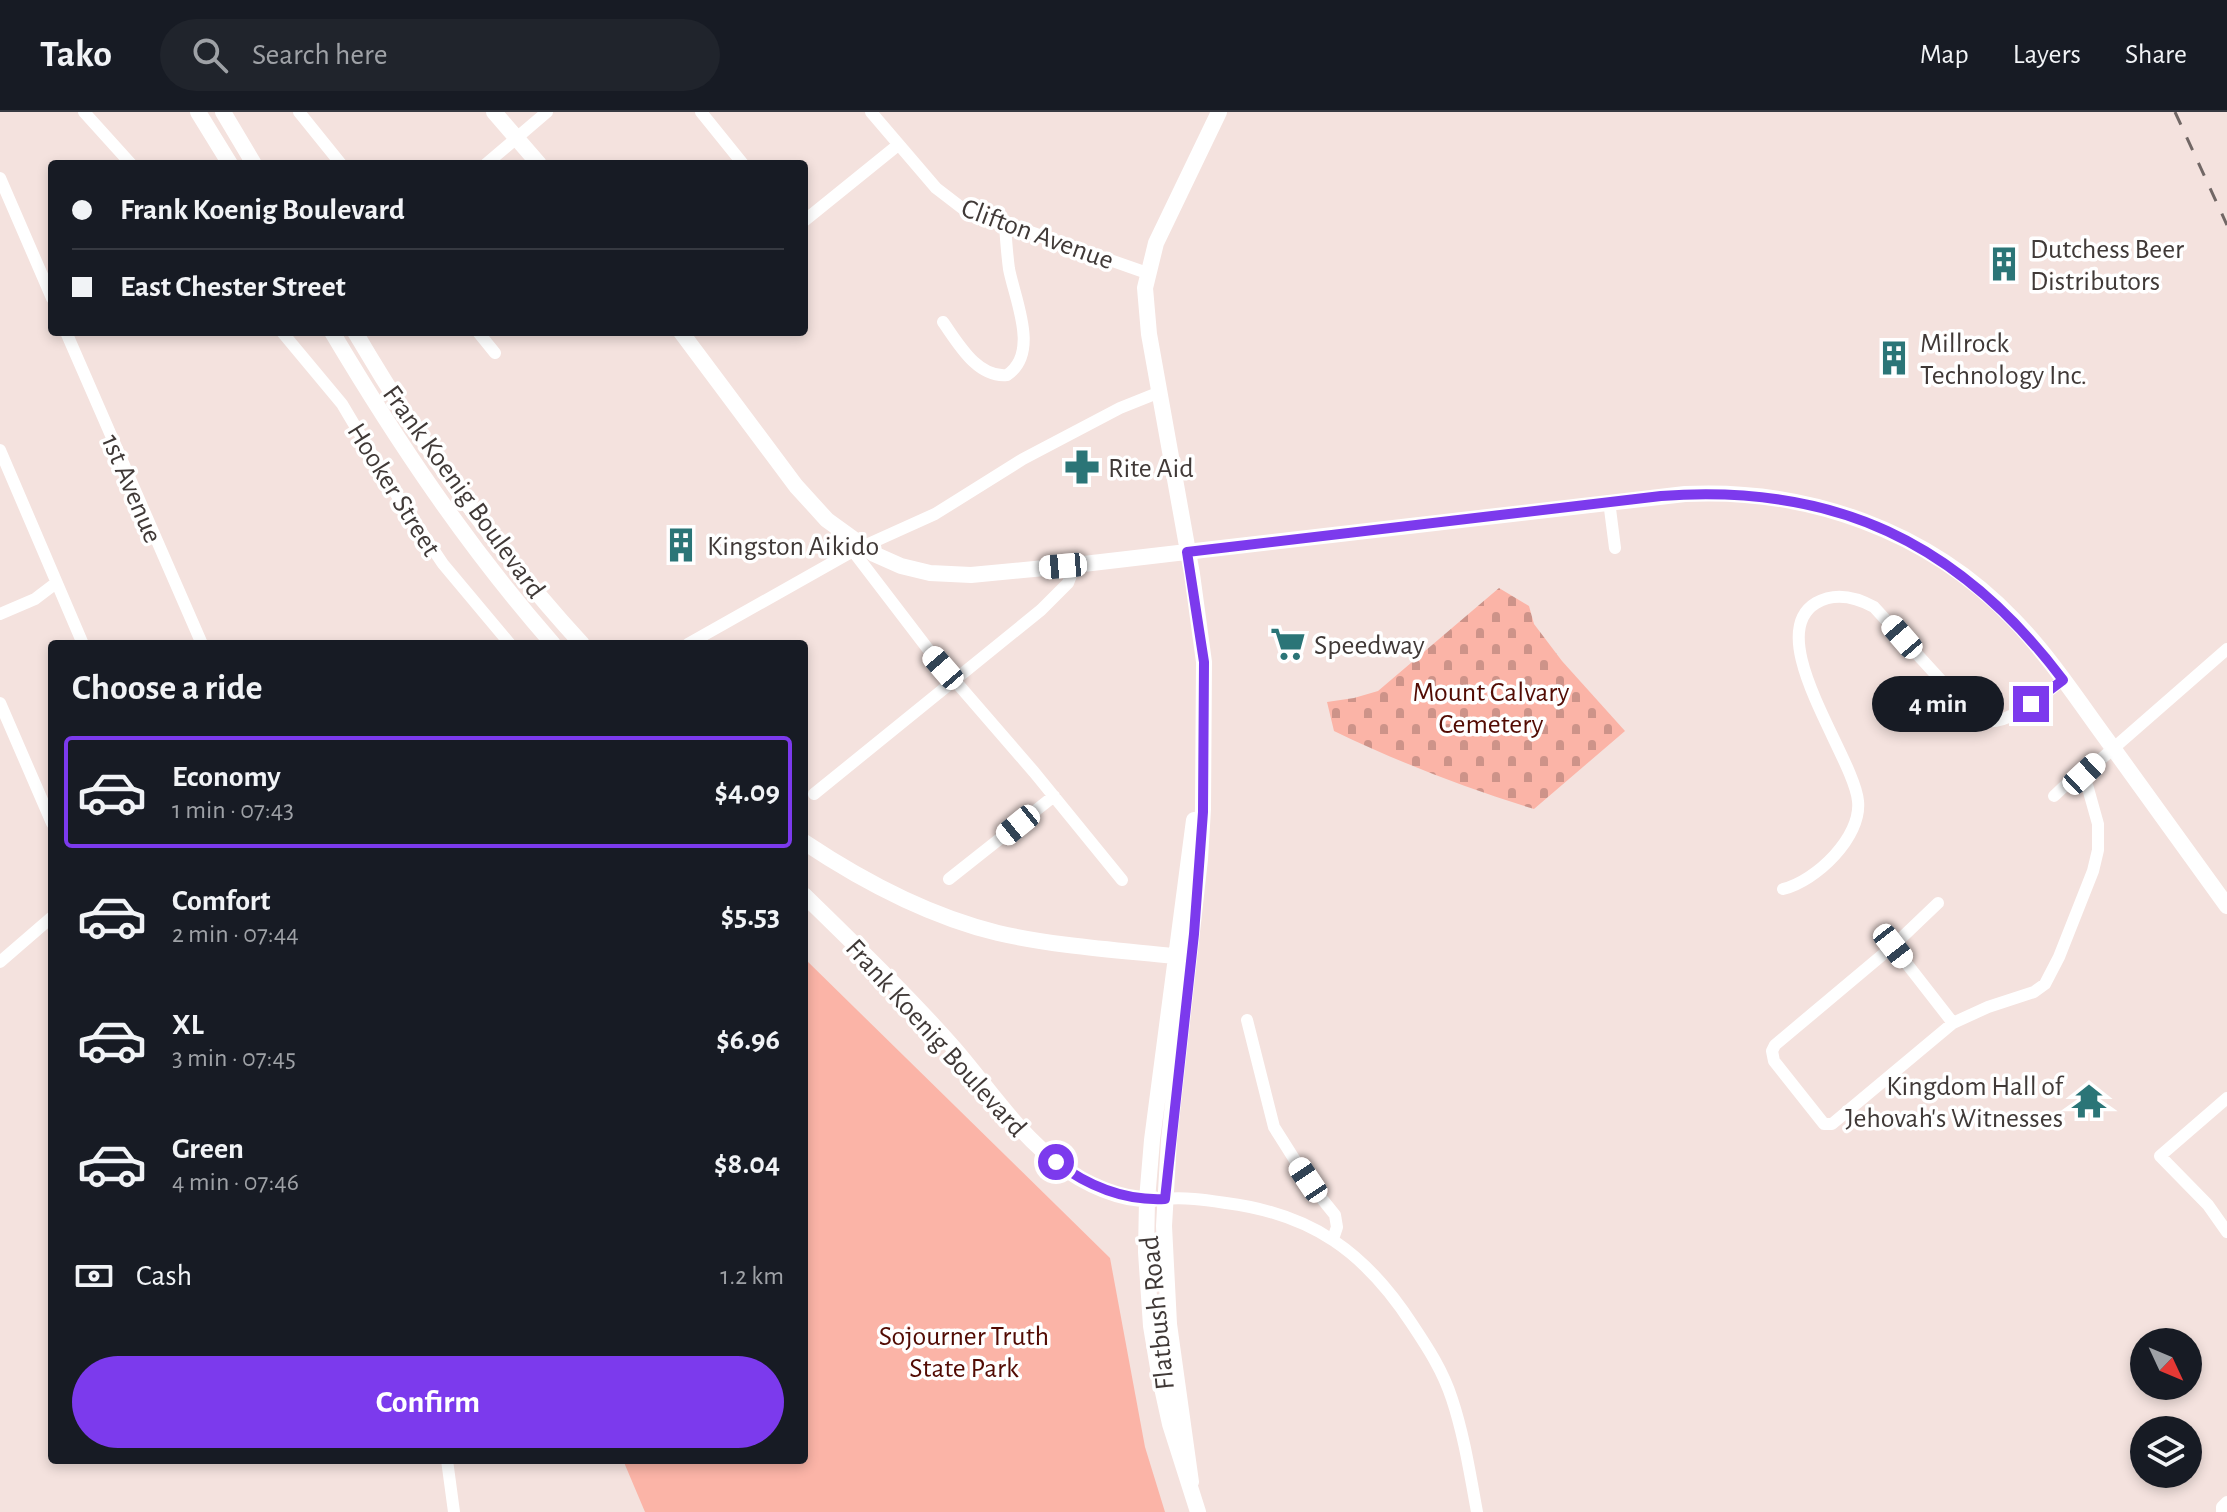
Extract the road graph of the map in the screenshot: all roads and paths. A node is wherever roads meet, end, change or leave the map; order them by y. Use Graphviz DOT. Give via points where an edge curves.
graph roads {
  1 [pos="84,112"];
  2 [pos="198,112"];
  3 [pos="223,112"];
  4 [pos="299,112"];
  5 [pos="494,112"];
  6 [pos="547,112"];
  7 [pos="701,112"];
  8 [pos="871,112"];
  9 [pos="1219,112"];
  10 [pos="516,138"];
  11 [pos="898,145"];
  12 [pos="127,160"];
  13 [pos="228,160"];
  14 [pos="252,160"];
  15 [pos="338,160"];
  16 [pos="491,160"];
  17 [pos="535,160"];
  18 [pos="740,160"];
  19 [pos="0,178"];
  20 [pos="808,218"];
  21 [pos="1005,225"];
  22 [pos="1147,273"];
  23 [pos="48,289"];
  24 [pos="943,322"];
  25 [pos="68,336"];
  26 [pos="287,336"];
  27 [pos="334,336"];
  28 [pos="358,336"];
  29 [pos="481,336"];
  30 [pos="684,336"];
  31 [pos="495,353"];
  32 [pos="1160,392"];
  33 [pos="0,450"];
  34 [pos="1609,501"];
  35 [pos="1615,548"];
  36 [pos="857,549"];
  37 [pos="1187,552"];
  38 [pos="1075,565"];
  39 [pos="56,583"];
  40 [pos="0,614"];
  41 [pos="81,640"];
  42 [pos="200,640"];
  43 [pos="507,640"];
  44 [pos="550,640"];
  45 [pos="578,640"];
  46 [pos="695,640"];
  47 [pos="2227,649"];
  48 [pos="2063,680"];
  49 [pos="955,682"];
  50 [pos="0,703"];
  51 [pos="2113,748"];
  52 [pos="1202,760"];
  53 [pos="2084,774"];
  54 [pos="814,794"];
  55 [pos="1054,796"];
  56 [pos="2054,796"];
  57 [pos="48,814"];
  58 [pos="808,844"];
  59 [pos="949,879"];
  60 [pos="1122,880"];
  61 [pos="1783,889"];
  62 [pos="808,899"];
  63 [pos="1938,903"];
  64 [pos="2227,906"];
  65 [pos="48,920"];
  66 [pos="1893,946"];
  67 [pos="1174,956"];
  68 [pos="1,957"];
  69 [pos="1189,972"];
  70 [pos="1247,1020"];
  71 [pos="1953,1023"];
  72 [pos="2227,1098"];
  73 [pos="1165,1199"];
  74 [pos="1147,1200"];
  75 [pos="2227,1232"];
  76 [pos="1333,1239"];
  77 [pos="448,1464"];
  78 [pos="1191,1482"];
  79 [pos="2227,1502"];
  80 [pos="454,1512"];
  81 [pos="1198,1512"];
  82 [pos="1477,1512"];
  83 [pos="2222,1512"];
  1 -- 12 [label="street"];
  2 -- 13 [label="main road"];
  3 -- 14 [label="main road"];
  4 -- 15 [label="street"];
  5 -- 10 [label="main road"];
  6 -- 10 [label="street"];
  7 -- 18 [label="street"];
  8 -- 11 [label="street, Clifton Avenue"];
  9 -- 22 [label="main road, Flatbush Road" via="1162,229"];
  10 -- 16 [label="street"];
  10 -- 17 [label="main road"];
  11 -- 20 [label="street"];
  11 -- 21 [label="street, Clifton Avenue" via="945,197"];
  19 -- 23 [label="street"];
  21 -- 22 [label="street, Clifton Avenue"];
  21 -- 24 [label="street" via="1022,324 1019,364 1007,375 991,374"];
  22 -- 32 [label="main road, Flatbush Road" via="1147,319"];
  25 -- 42 [label="street, 1st Avenue"];
  26 -- 43 [label="street, Hooker Street" via="342,404 443,564"];
  27 -- 44 [label="main road, Frank Koenig Boulevard" via="445,509"];
  28 -- 45 [label="main road, Frank Koenig Boulevard" via="482,524"];
  29 -- 31 [label="street"];
  30 -- 36 [label="main road" via="806,498"];
  32 -- 36 [label="street" via="1023,459 935,514"];
  32 -- 37 [label="main road, Flatbush Road"];
  33 -- 39 [label="street"];
  34 -- 35 [label="street"];
  34 -- 37 [label="main road"];
  34 -- 48 [label="main road" via="1755,495 1810,504 1867,522 1967,578 2013,619"];
  36 -- 38 [label="main road" via="943,575"];
  36 -- 46 [label="street"];
  36 -- 49 [label="street"];
  37 -- 38 [label="main road"];
  37 -- 52 [label="main road, Flatbush Road" via="1201,641"];
  38 -- 49 [label="street" via="1055,598"];
  39 -- 40 [label="street"];
  39 -- 41 [label="street"];
  47 -- 51 [label="street"];
  48 -- 51 [label="main road"];
  48 -- 61 [label="street" via="2006,718 1987,721 1969,711 1874,607 1837,597 1811,606 1798,626 1801,655 1855,787 1857,819 1853,833 1821,867"];
  49 -- 54 [label="street"];
  49 -- 55 [label="street"];
  50 -- 57 [label="street"];
  51 -- 53 [label="street"];
  51 -- 64 [label="main road"];
  52 -- 67 [label="main road, Flatbush Road"];
  52 -- 69 [label="main road, Flatbush Road" via="1202,833"];
  53 -- 56 [label="street"];
  53 -- 71 [label="street" via="2098,824 2098,850 2045,984"];
  55 -- 59 [label="street"];
  55 -- 60 [label="street"];
  58 -- 67 [label="main road" via="902,899 976,927"];
  62 -- 74 [label="main road, Frank Koenig Boulevard" via="921,1012 1045,1153 1092,1184"];
  63 -- 66 [label="street"];
  65 -- 68 [label="street"];
  66 -- 71 [label="street"];
  66 -- 71 [label="street" via="1775,1045 1772,1058 1783,1073 1824,1124 1832,1124"];
  67 -- 69 [label="main road"];
  67 -- 74 [label="main road, Flatbush Road"];
  69 -- 73 [label="main road, Flatbush Road"];
  70 -- 76 [label="street" via="1274,1127 1335,1215"];
  72 -- 75 [label="street" via="2160,1156"];
  73 -- 74 [label="main road, Frank Koenig Boulevard"];
  73 -- 76 [label="street" via="1269,1210"];
  73 -- 78 [label="main road, Flatbush Road" via="1168,1313"];
  74 -- 78 [label="main road, Flatbush Road" via="1147,1276 1155,1350 1170,1424"];
  76 -- 82 [label="street" via="1370,1268 1394,1296 1435,1359 1460,1426"];
  77 -- 80 [label="street"];
  78 -- 81 [label="main road, Flatbush Road"];
  79 -- 83 [label="street"];
}
